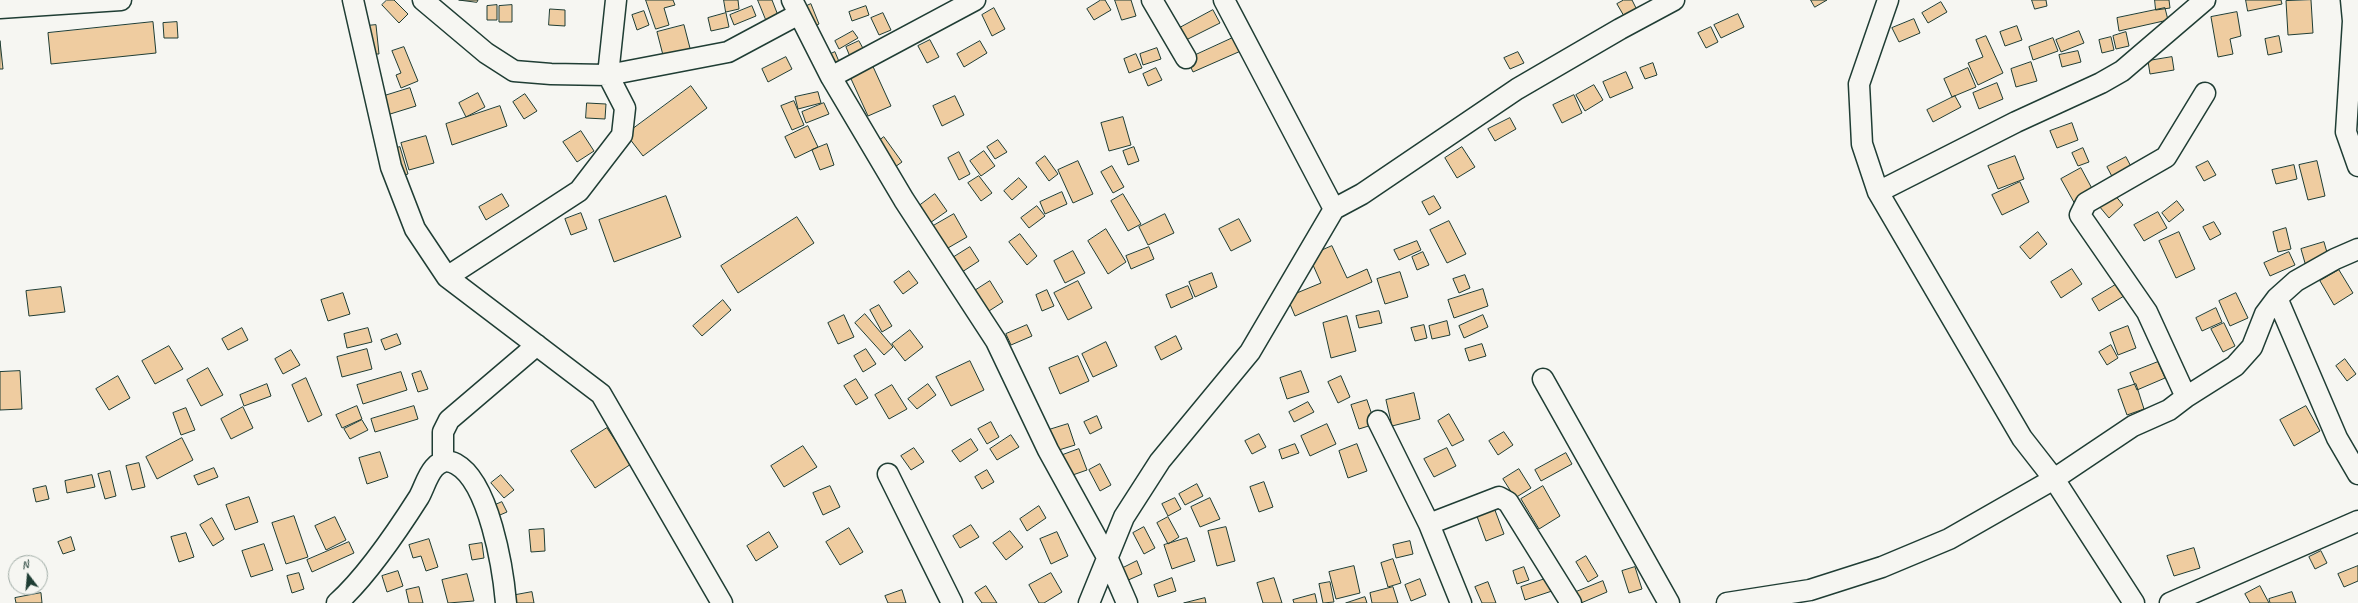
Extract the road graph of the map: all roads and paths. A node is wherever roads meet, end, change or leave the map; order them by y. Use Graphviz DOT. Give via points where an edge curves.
graph roads {
  1 [pos="121,0"];
  2 [pos="353,0"];
  3 [pos="423,0"];
  4 [pos="616,0"];
  5 [pos="975,0"];
  6 [pos="1152,0"];
  7 [pos="1224,0"];
  8 [pos="1674,0"];
  9 [pos="1888,0"];
  10 [pos="2205,0"];
  11 [pos="2351,0"];
  12 [pos="795,7"];
  13 [pos="0,8"];
  14 [pos="1186,58"];
  15 [pos="608,75"];
  16 [pos="831,77"];
  17 [pos="2205,93"];
  18 [pos="2358,166"];
  19 [pos="1878,192"];
  20 [pos="1334,209"];
  21 [pos="2358,249"];
  22 [pos="447,277"];
  23 [pos="2277,298"];
  24 [pos="537,345"];
  25 [pos="1543,379"];
  26 [pos="2186,397"];
  27 [pos="1378,421"];
  28 [pos="443,462"];
  29 [pos="888,474"];
  30 [pos="2358,474"];
  31 [pos="2054,479"];
  32 [pos="2358,521"];
  33 [pos="1429,524"];
  34 [pos="1107,557"];
  35 [pos="341,601"];
  36 [pos="721,602"];
  37 [pos="506,603"];
  38 [pos="952,603"];
  39 [pos="1089,603"];
  40 [pos="1127,603"];
  41 [pos="1461,603"];
  42 [pos="1570,603"];
  43 [pos="1669,603"];
  44 [pos="1727,603"];
  45 [pos="2134,603"];
  46 [pos="2170,603"];
  1 -- 13 [label="street"];
  2 -- 22 [label="street" via="391,167 415,229"];
  3 -- 15 [label="street" via="486,53 514,71"];
  4 -- 15 [label="street"];
  5 -- 16 [label="street"];
  6 -- 14 [label="street"];
  7 -- 20 [label="street"];
  8 -- 20 [label="street" via="1518,89 1362,194"];
  9 -- 19 [label="street" via="1860,84 1862,144"];
  10 -- 19 [label="street" via="2128,66 2101,83 2016,122"];
  11 -- 18 [label="street" via="2353,29 2346,132"];
  12 -- 15 [label="street" via="728,52"];
  12 -- 16 [label="street"];
  15 -- 22 [label="street" via="625,108 622,135 579,191"];
  16 -- 34 [label="street" via="929,242 996,342 1048,450"];
  17 -- 26 [label="street" via="2166,158 2086,203 2080,215 2147,312"];
  19 -- 31 [label="street" via="2022,438"];
  20 -- 34 [label="street" via="1250,352 1160,461 1124,518"];
  21 -- 23 [label="street" via="2296,281"];
  22 -- 24 [label="street"];
  23 -- 26 [label="street" via="2265,314 2252,347 2235,366"];
  23 -- 30 [label="street" via="2337,438"];
  24 -- 28 [label="street" via="449,420 443,432"];
  24 -- 36 [label="street" via="601,394"];
  25 -- 43 [label="street"];
  26 -- 31 [label="street" via="2169,410 2133,426"];
  27 -- 33 [label="street"];
  28 -- 35 [label="street" via="434,468 393,536"];
  28 -- 37 [label="street" via="449,461 464,469 484,505 499,549"];
  29 -- 38 [label="street"];
  31 -- 44 [label="street" via="1949,539 1882,567 1810,590"];
  31 -- 45 [label="street"];
  32 -- 46 [label="street"];
  33 -- 41 [label="street"];
  33 -- 42 [label="street" via="1499,497 1508,502"];
  34 -- 39 [label="street"];
  34 -- 40 [label="street"];
}
